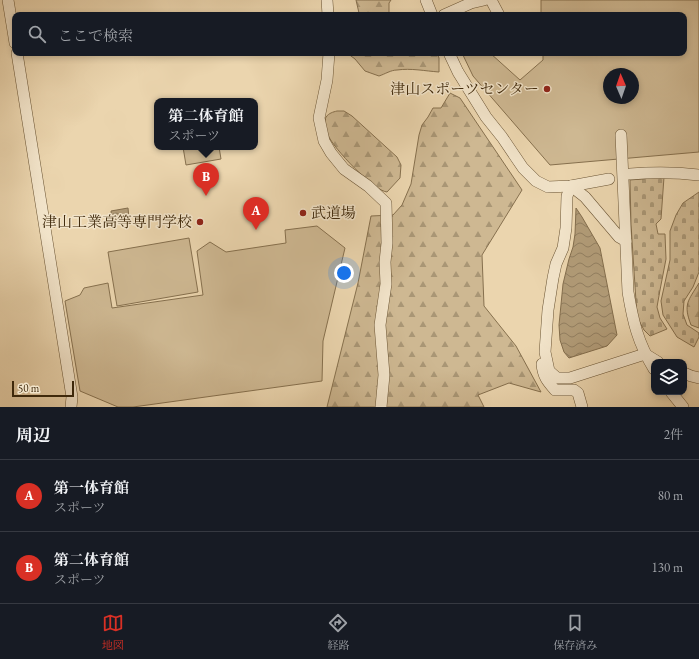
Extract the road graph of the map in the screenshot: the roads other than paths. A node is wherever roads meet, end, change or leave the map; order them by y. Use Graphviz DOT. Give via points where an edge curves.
graph roads {
  1 [pos="8,0"];
  2 [pos="327,0"];
  3 [pos="426,0"];
  4 [pos="484,0"];
  5 [pos="491,0"];
  6 [pos="328,12"];
  7 [pos="431,12"];
  8 [pos="451,12"];
  9 [pos="497,12"];
  10 [pos="12,25"];
  11 [pos="17,56"];
  12 [pos="330,56"];
  13 [pos="450,56"];
  14 [pos="621,135"];
  15 [pos="630,174"];
  16 [pos="699,175"];
  17 [pos="609,179"];
  18 [pos="571,186"];
  19 [pos="626,241"];
  20 [pos="545,352"];
  21 [pos="645,354"];
  22 [pos="653,359"];
  23 [pos="651,364"];
  24 [pos="687,375"];
  25 [pos="699,378"];
  26 [pos="673,395"];
  27 [pos="71,407"];
  28 [pos="381,407"];
  29 [pos="582,407"];
  30 [pos="683,407"];
  1 -- 10 [label="street"];
  2 -- 6 [label="street"];
  3 -- 7 [label="street"];
  4 -- 8 [label="street"];
  5 -- 9 [label="street"];
  11 -- 27 [label="street" via="72,396"];
  12 -- 28 [label="street" via="319,118 324,141 344,169 386,203 386,284 380,325 384,375"];
  13 -- 18 [label="street" via="486,117 523,168 536,181 548,187"];
  14 -- 19 [label="street"];
  15 -- 16 [label="street" via="675,172"];
  17 -- 18 [label="street"];
  18 -- 19 [label="street" via="619,237"];
  18 -- 20 [label="street" via="567,196 563,248 553,278"];
  19 -- 21 [label="street" via="628,292 637,335"];
  20 -- 21 [label="street" via="549,371 557,378 570,378"];
  20 -- 29 [label="street" via="541,360 547,381 554,390 574,390 578,393"];
  21 -- 22 [label="street"];
  21 -- 23 [label="street"];
  24 -- 25 [label="street"];
  26 -- 30 [label="street"];
}
